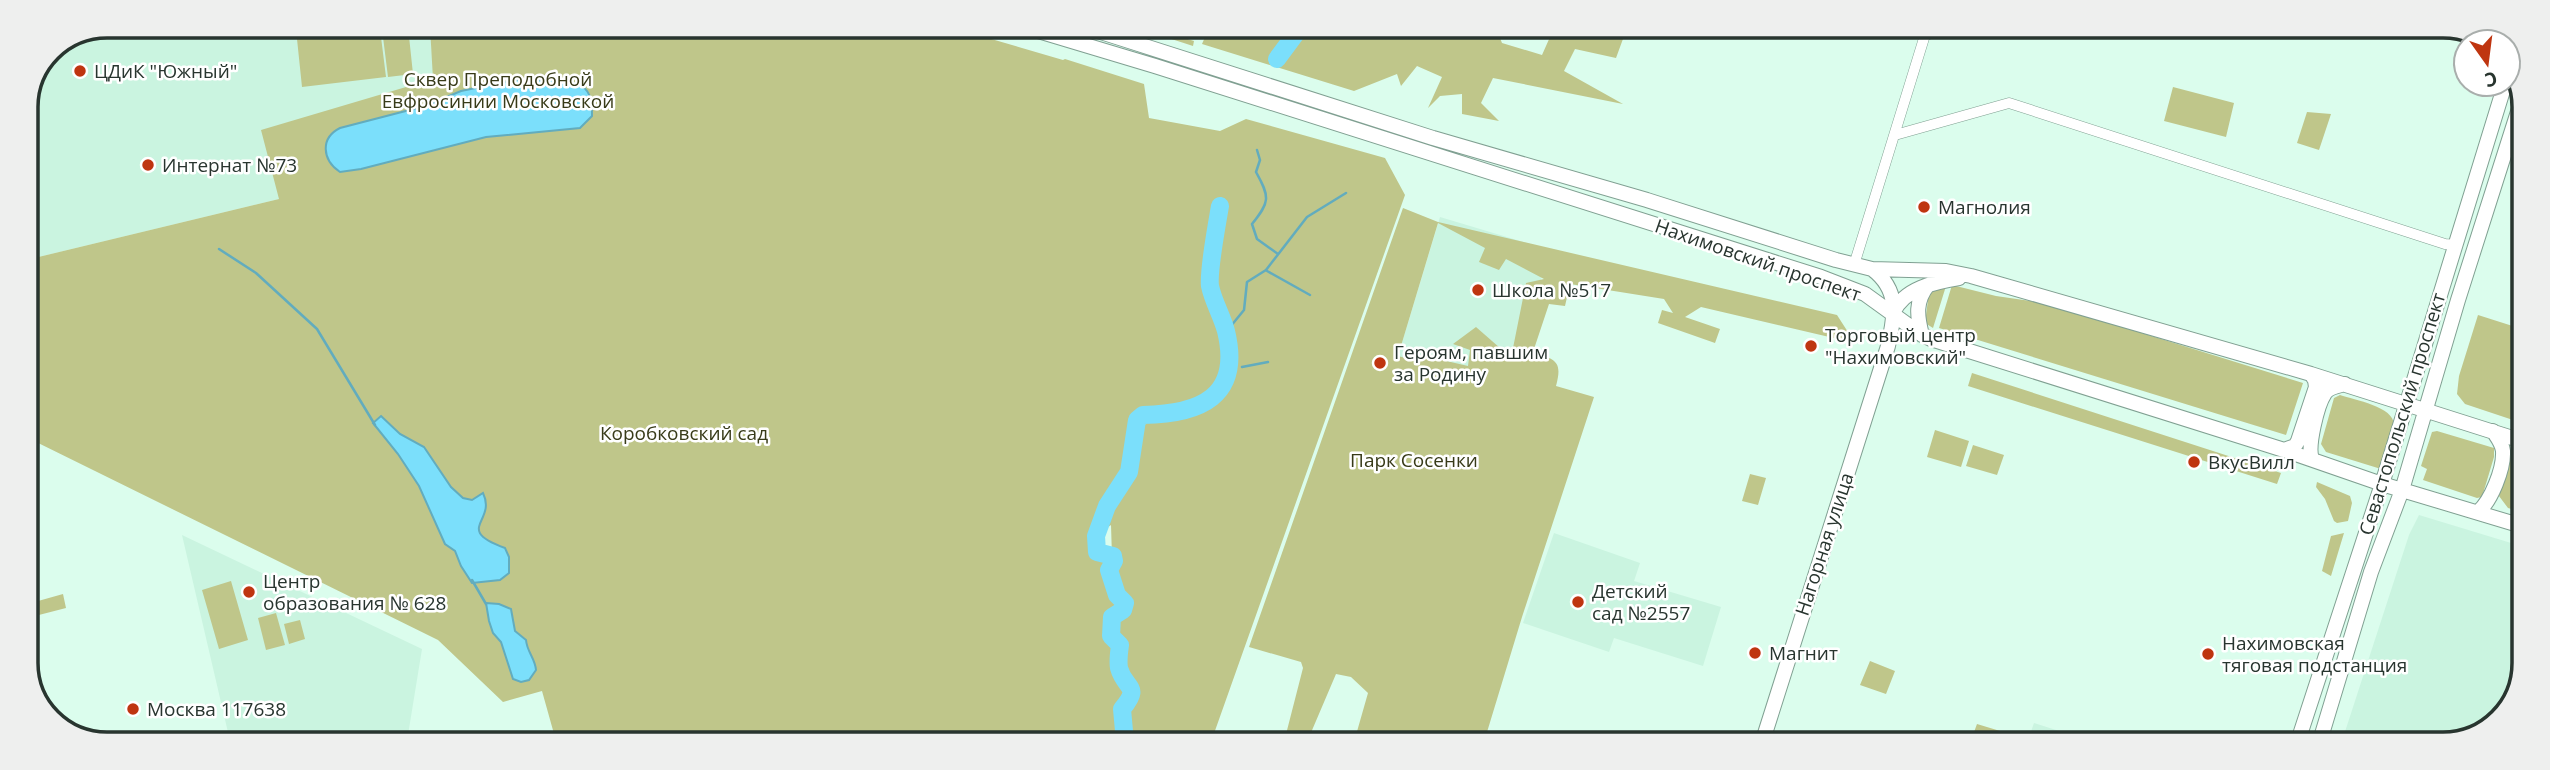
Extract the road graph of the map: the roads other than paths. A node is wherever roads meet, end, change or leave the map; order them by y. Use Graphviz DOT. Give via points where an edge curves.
graph roads {
  1 [pos="1060,38"];
  2 [pos="1119,38"];
  3 [pos="1924,38"];
  4 [pos="2501,98"];
  5 [pos="2511,134"];
  6 [pos="1895,135"];
  7 [pos="2455,245"];
  8 [pos="1854,265"];
  9 [pos="1872,269"];
  10 [pos="1970,276"];
  11 [pos="1929,284"];
  12 [pos="1858,291"];
  13 [pos="1893,313"];
  14 [pos="1920,334"];
  15 [pos="1888,346"];
  16 [pos="2311,374"];
  17 [pos="2345,384"];
  18 [pos="2406,402"];
  19 [pos="2426,408"];
  20 [pos="2493,431"];
  21 [pos="2512,437"];
  22 [pos="2284,450"];
  23 [pos="2312,459"];
  24 [pos="2382,484"];
  25 [pos="2402,491"];
  26 [pos="2478,512"];
  27 [pos="2512,523"];
  28 [pos="1765,732"];
  29 [pos="2301,732"];
  30 [pos="2323,732"];
  1 -- 12 [label="main road, Нахимовский проспект"];
  2 -- 8 [label="main road, Нахимовский проспект"];
  3 -- 6 [label="street"];
  4 -- 7 [label="main road, Севастопольский проспект"];
  5 -- 19 [label="main road, Севастопольский проспект"];
  6 -- 7 [label="street" via="2009,103"];
  6 -- 8 [label="street"];
  7 -- 18 [label="main road, Севастопольский проспект"];
  8 -- 9 [label="main road, Нахимовский проспект"];
  9 -- 10 [label="main road, Нахимовский проспект"];
  9 -- 13 [label="main road, Нагорная улица" via="1888,286"];
  10 -- 11 [label="main road, Нахимовский проспект"];
  10 -- 16 [label="main road, Нахимовский проспект"];
  11 -- 13 [label="main road" via="1907,296"];
  11 -- 14 [label="main road" via="1918,308"];
  12 -- 13 [label="main road, Нахимовский проспект"];
  12 -- 15 [label="main road" via="1888,316"];
  13 -- 14 [label="main road, Нахимовский проспект"];
  13 -- 15 [label="main road, Нагорная улица"];
  14 -- 15 [label="main road" via="1900,337"];
  14 -- 22 [label="main road, Нахимовский проспект"];
  15 -- 28 [label="main road, Нагорная улица"];
  16 -- 17 [label="main road, Нахимовский проспект"];
  16 -- 22 [label="main road" via="2316,387 2298,441"];
  17 -- 18 [label="main road, Нахимовский проспект"];
  17 -- 23 [label="main road" via="2325,392 2310,439"];
  18 -- 19 [label="main road, Нахимовский проспект"];
  18 -- 24 [label="main road, Севастопольский проспект"];
  19 -- 20 [label="main road, Нахимовский проспект"];
  19 -- 25 [label="main road, Севастопольский проспект"];
  20 -- 21 [label="main road, Нахимовский проспект"];
  20 -- 26 [label="main road" via="2503,450 2502,461 2491,498"];
  22 -- 23 [label="main road, Нахимовский проспект"];
  23 -- 24 [label="main road, Нахимовский проспект"];
  24 -- 25 [label="main road, Нахимовский проспект"];
  24 -- 29 [label="main road, Севастопольский проспект"];
  25 -- 26 [label="main road, Нахимовский проспект"];
  25 -- 30 [label="main road, Севастопольский проспект" via="2371,572"];
  26 -- 27 [label="main road, Нахимовский проспект"];
}
